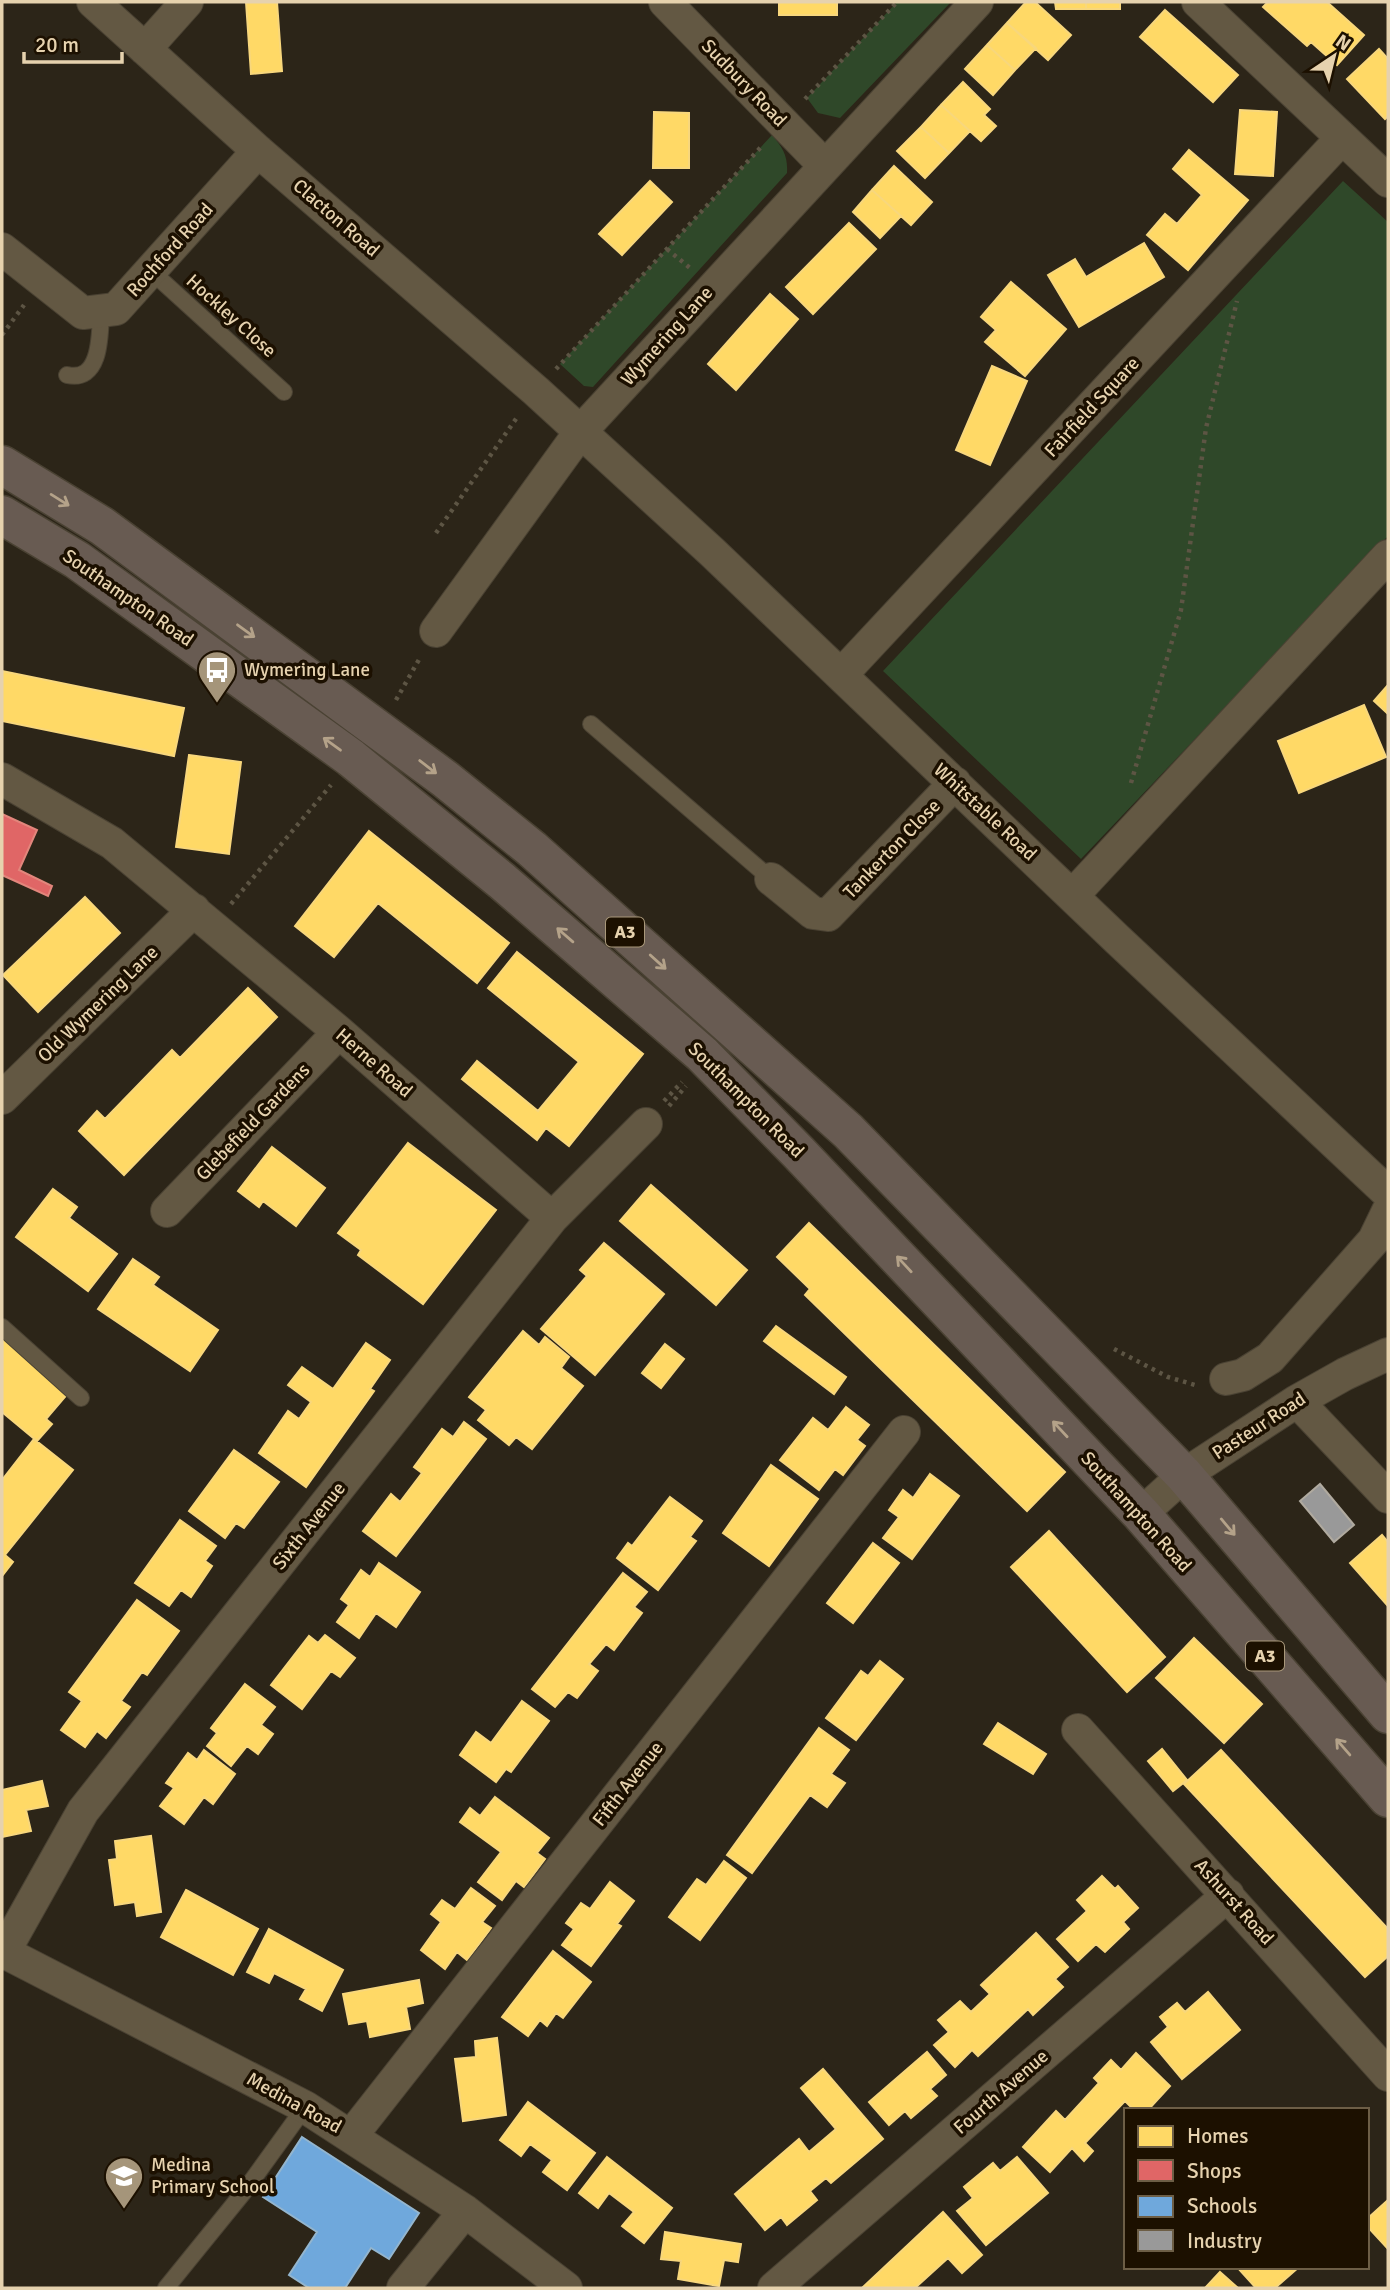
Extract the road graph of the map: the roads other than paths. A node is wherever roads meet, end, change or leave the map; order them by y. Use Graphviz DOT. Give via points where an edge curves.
graph roads {
  1 [pos="93,2"];
  2 [pos="187,2"];
  3 [pos="665,2"];
  4 [pos="977,2"];
  5 [pos="1198,2"];
  6 [pos="145,49"];
  7 [pos="1342,138"];
  8 [pos="258,151"];
  9 [pos="824,165"];
  10 [pos="1388,181"];
  11 [pos="2,249"];
  12 [pos="151,271"];
  13 [pos="100,310"];
  14 [pos="67,375"];
  15 [pos="284,392"];
  16 [pos="580,431"];
  17 [pos="2,464"];
  18 [pos="2,515"];
  19 [pos="1388,556"];
  20 [pos="436,631"];
  21 [pos="841,675"];
  22 [pos="592,724"];
  23 [pos="2,779"];
  24 [pos="955,783"];
  25 [pos="771,879"];
  26 [pos="1073,895"];
  27 [pos="203,918"];
  28 [pos="339,1032"];
  29 [pos="7,1082"];
  30 [pos="646,1124"];
  31 [pos="1388,1194"];
  32 [pos="167,1211"];
  33 [pos="1388,1211"];
  34 [pos="552,1219"];
  35 [pos="2,1327"];
  36 [pos="1388,1354"];
  37 [pos="1226,1379"];
  38 [pos="81,1398"];
  39 [pos="1297,1401"];
  40 [pos="904,1432"];
  41 [pos="1184,1475"];
  42 [pos="1388,1497"];
  43 [pos="1141,1514"];
  44 [pos="1388,1714"];
  45 [pos="1078,1730"];
  46 [pos="1388,1798"];
  47 [pos="1228,1895"];
  48 [pos="3,1952"];
  49 [pos="1388,2075"];
  50 [pos="305,2107"];
  51 [pos="352,2136"];
  52 [pos="465,2211"];
  53 [pos="166,2288"];
  54 [pos="403,2288"];
  55 [pos="566,2288"];
  56 [pos="774,2288"];
  1 -- 6 [label="street, Clacton Road"];
  2 -- 6 [label="street"];
  3 -- 9 [label="street, Sudbury Road"];
  4 -- 9 [label="street, Wymering Lane"];
  5 -- 7 [label="street"];
  6 -- 8 [label="street, Clacton Road"];
  7 -- 10 [label="street"];
  7 -- 21 [label="street, Fairfield Square"];
  8 -- 12 [label="street, Rochford Road"];
  8 -- 16 [label="street, Clacton Road"];
  9 -- 16 [label="street, Wymering Lane"];
  11 -- 13 [label="street" via="83,313"];
  12 -- 13 [label="street, Rochford Road" via="116,309"];
  12 -- 15 [label="lane, Hockley Close"];
  13 -- 14 [label="lane" via="100,346 95,359 83,374"];
  16 -- 20 [label="street, Wymering Lane"];
  16 -- 21 [label="street, Whitstable Road"];
  17 -- 41 [label="main road, Southampton Road / A3, one-way" via="102,526 376,726 532,849 848,1131"];
  43 -- 18 [label="main road, Southampton Road / A3, one-way" via="702,1054 351,758 77,560"];
  19 -- 26 [label="street"];
  21 -- 24 [label="street, Whitstable Road"];
  22 -- 25 [label="lane"];
  23 -- 27 [label="street, Herne Road" via="112,843"];
  24 -- 25 [label="street, Tankerton Close" via="828,915 813,913"];
  24 -- 26 [label="street, Whitstable Road"];
  26 -- 31 [label="street, Whitstable Road"];
  27 -- 28 [label="street, Herne Road"];
  27 -- 29 [label="street, Old Wymering Lane"];
  28 -- 32 [label="street, Glebefield Gardens"];
  28 -- 34 [label="street, Herne Road"];
  30 -- 34 [label="street, Sixth Avenue"];
  33 -- 37 [label="street" via="1374,1240 1270,1358 1243,1375"];
  34 -- 48 [label="street, Sixth Avenue" via="83,1811"];
  35 -- 38 [label="lane"];
  36 -- 39 [label="street, Pasteur Road"];
  39 -- 41 [label="street, Pasteur Road"];
  39 -- 42 [label="street"];
  40 -- 51 [label="street, Fifth Avenue"];
  41 -- 43 [label="street, Pasteur Road"];
  41 -- 44 [label="main road, Southampton Road / A3, one-way"];
  46 -- 43 [label="main road, Southampton Road / A3, one-way"];
  45 -- 47 [label="street, Ashurst Road"];
  47 -- 49 [label="street, Ashurst Road"];
  47 -- 56 [label="street, Fourth Avenue"];
  48 -- 50 [label="street, Medina Road"];
  50 -- 51 [label="street, Medina Road"];
  50 -- 53 [label="lane"];
  51 -- 52 [label="street, Medina Road"];
  52 -- 54 [label="street"];
  52 -- 55 [label="street, Medina Road"];
}
